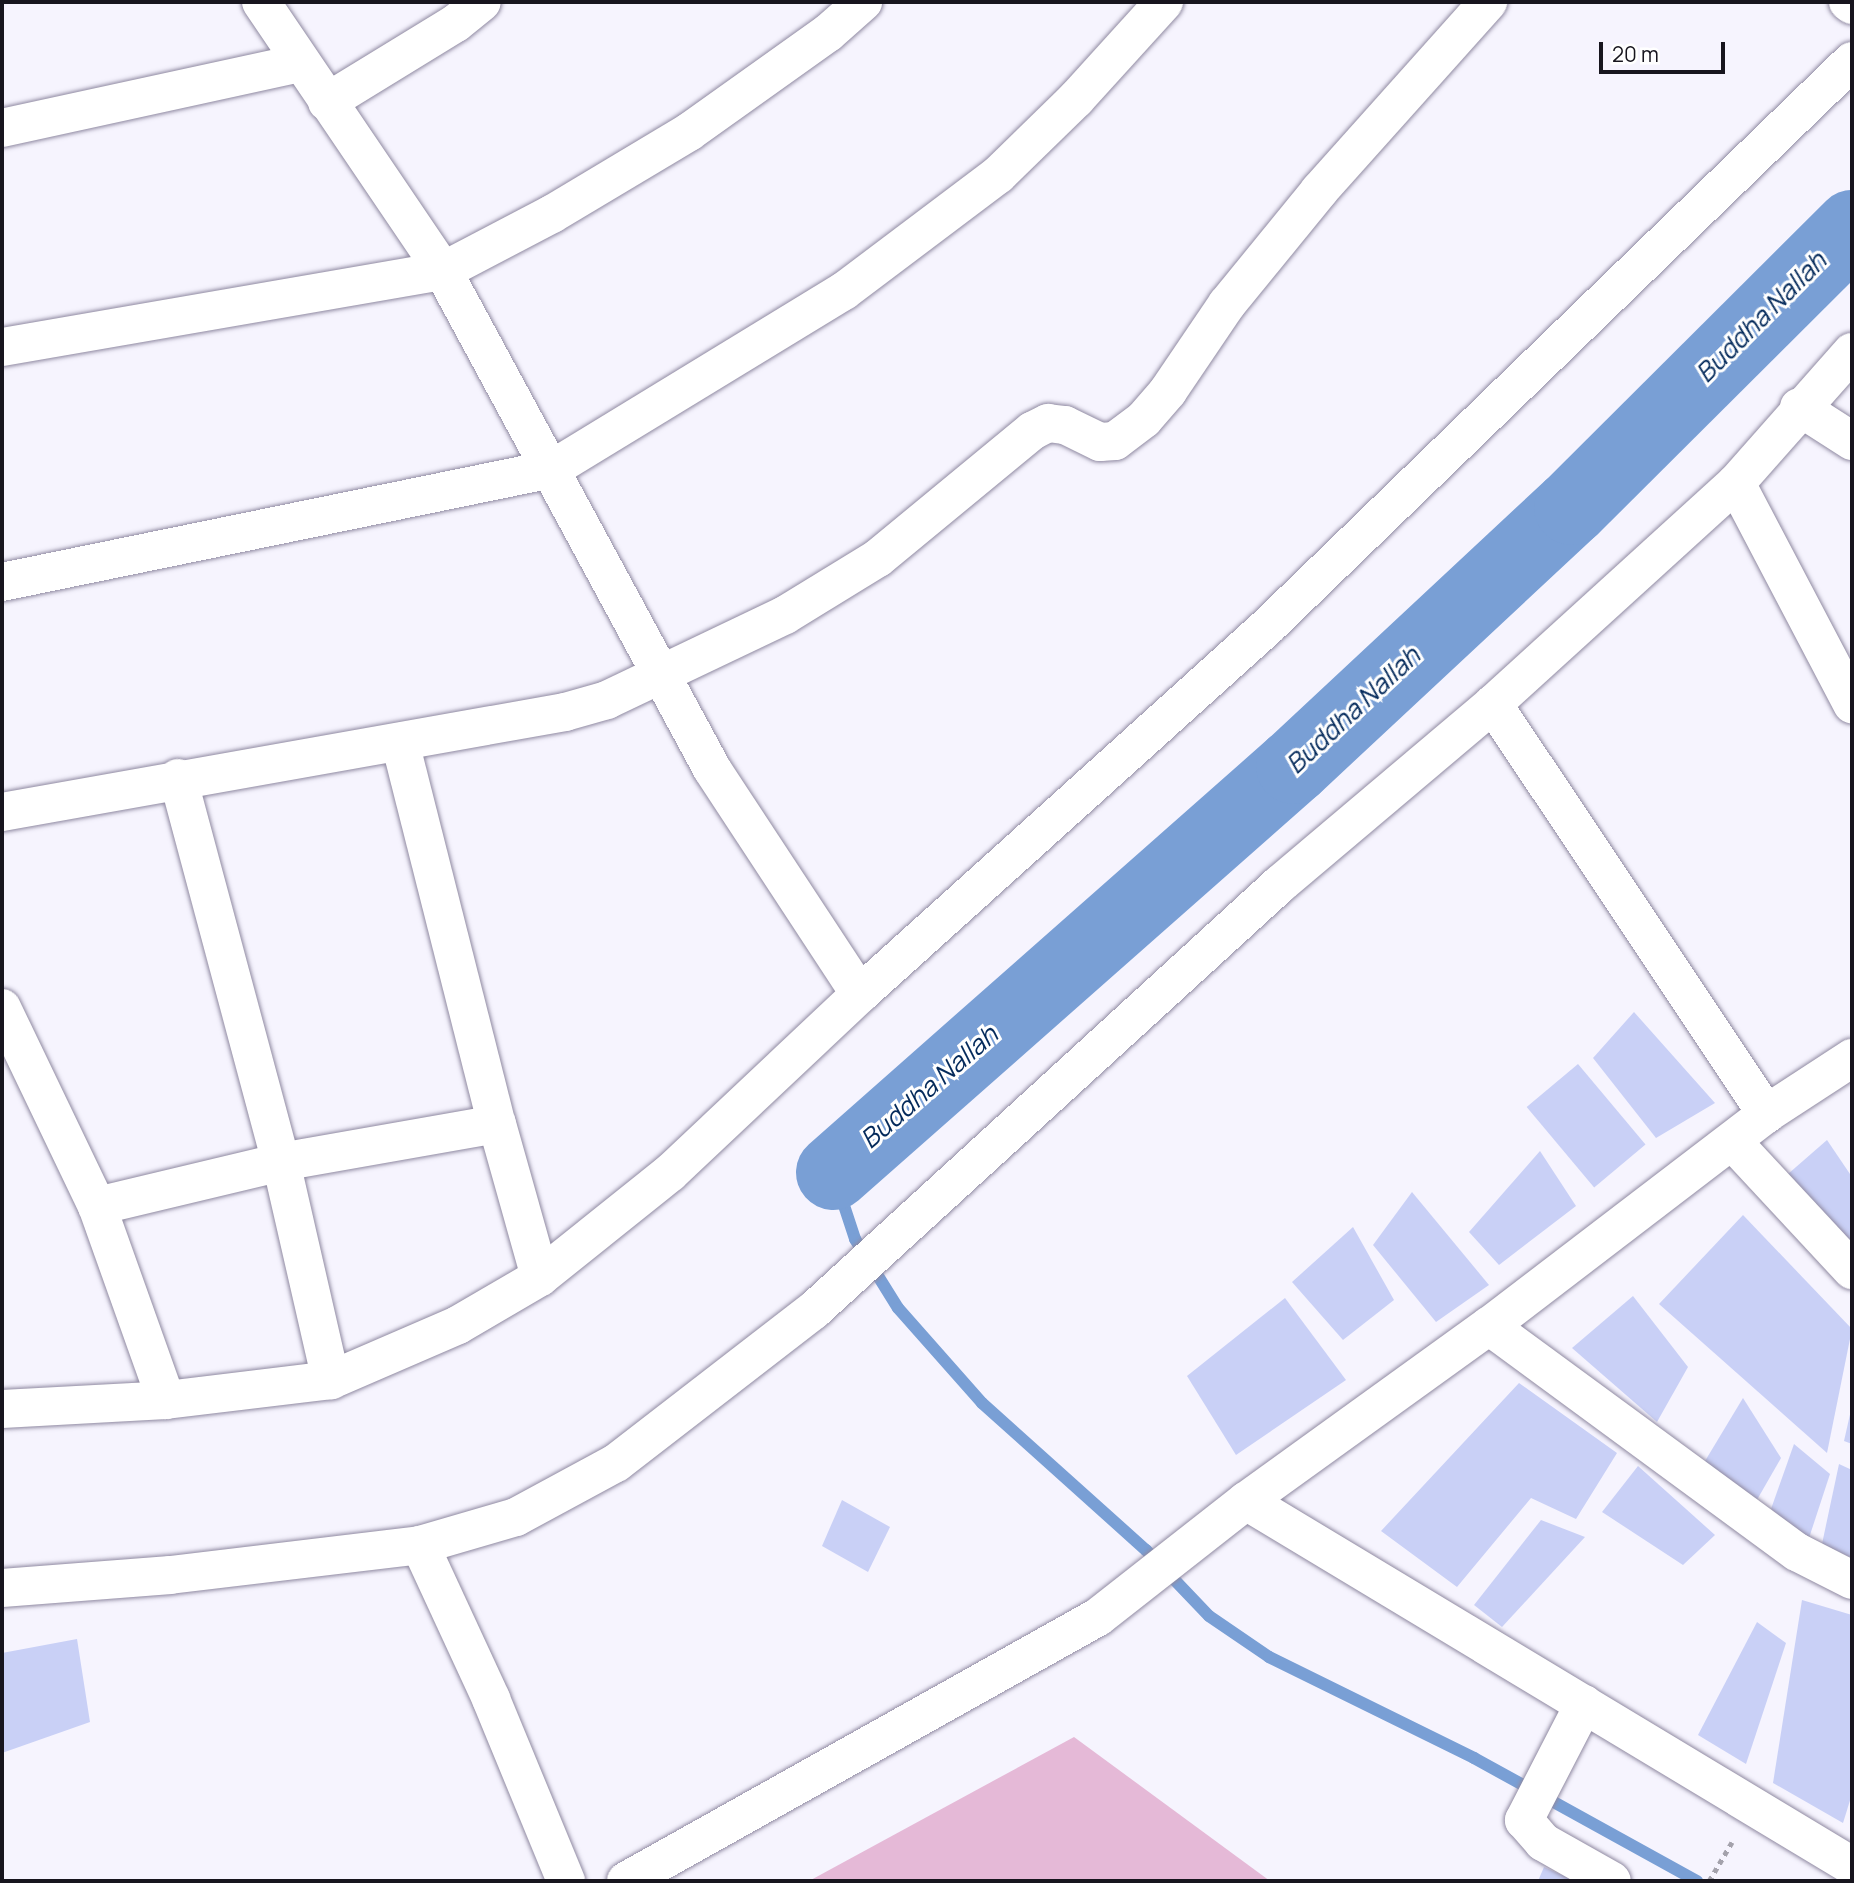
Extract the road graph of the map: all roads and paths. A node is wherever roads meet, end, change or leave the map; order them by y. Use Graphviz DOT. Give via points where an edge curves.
graph roads {
  1 [pos="261,2"];
  2 [pos="482,2"];
  3 [pos="863,2"];
  4 [pos="1164,2"];
  5 [pos="1488,2"];
  6 [pos="1848,2"];
  7 [pos="1852,5"];
  8 [pos="1852,61"];
  9 [pos="299,63"];
  10 [pos="327,102"];
  11 [pos="2,128"];
  12 [pos="443,271"];
  13 [pos="2,347"];
  14 [pos="1852,352"];
  15 [pos="1799,407"];
  16 [pos="1852,441"];
  17 [pos="552,470"];
  18 [pos="1736,483"];
  19 [pos="2,582"];
  20 [pos="660,676"];
  21 [pos="1493,704"];
  22 [pos="1852,704"];
  23 [pos="400,742"];
  24 [pos="178,778"];
  25 [pos="2,812"];
  26 [pos="860,994"];
  27 [pos="2,1008"];
  28 [pos="1852,1058"];
  29 [pos="1766,1114"];
  30 [pos="497,1124"];
  31 [pos="1733,1142"];
  32 [pos="281,1162"];
  33 [pos="97,1206"];
  34 [pos="1852,1270"];
  35 [pos="540,1277"];
  36 [pos="1489,1326"];
  37 [pos="331,1380"];
  38 [pos="166,1400"];
  39 [pos="2,1409"];
  40 [pos="1246,1500"];
  41 [pos="420,1545"];
  42 [pos="1852,1580"];
  43 [pos="2,1588"];
  44 [pos="1584,1704"];
  45 [pos="1720,1860"];
  46 [pos="1852,1866"];
  47 [pos="566,1881"];
  48 [pos="626,1881"];
  49 [pos="1612,1881"];
  50 [pos="1709,1881"];
  1 -- 9 [label="street"];
  2 -- 10 [label="street" via="456,23"];
  3 -- 12 [label="street" via="828,33 689,132 552,214"];
  4 -- 17 [label="street" via="1076,99 998,175 844,291"];
  5 -- 20 [label="street" via="1311,201 1227,304 1144,419 1115,441 1100,442 1065,425 1048,423 1032,431 878,558 785,615"];
  6 -- 7 [label="street"];
  8 -- 26 [label="street" via="1267,627"];
  9 -- 10 [label="street"];
  9 -- 11 [label="street"];
  10 -- 12 [label="street"];
  12 -- 13 [label="street"];
  12 -- 17 [label="street"];
  14 -- 15 [label="street"];
  15 -- 16 [label="street"];
  15 -- 18 [label="street"];
  17 -- 19 [label="street"];
  17 -- 20 [label="street"];
  18 -- 21 [label="street"];
  18 -- 22 [label="street"];
  20 -- 23 [label="street" via="607,701 565,712"];
  20 -- 26 [label="street" via="712,769"];
  21 -- 29 [label="street"];
  21 -- 41 [label="street" via="1280,884 813,1311 616,1464 516,1517"];
  23 -- 24 [label="street"];
  23 -- 30 [label="street"];
  24 -- 25 [label="street"];
  24 -- 32 [label="street"];
  26 -- 35 [label="street" via="670,1173"];
  27 -- 33 [label="street"];
  28 -- 29 [label="street"];
  29 -- 31 [label="street"];
  30 -- 32 [label="street"];
  30 -- 35 [label="street"];
  31 -- 34 [label="street"];
  31 -- 36 [label="street"];
  32 -- 33 [label="street"];
  32 -- 37 [label="street"];
  33 -- 38 [label="street"];
  35 -- 37 [label="street" via="458,1325"];
  36 -- 40 [label="street"];
  36 -- 42 [label="street" via="1797,1552"];
  37 -- 38 [label="street"];
  38 -- 39 [label="street"];
  40 -- 44 [label="street"];
  40 -- 48 [label="street" via="1098,1617"];
  41 -- 43 [label="street" via="170,1576"];
  41 -- 47 [label="street" via="491,1699"];
  44 -- 46 [label="street"];
  44 -- 49 [label="street" via="1524,1820 1543,1842"];
  45 -- 50 [label="path"];
}
